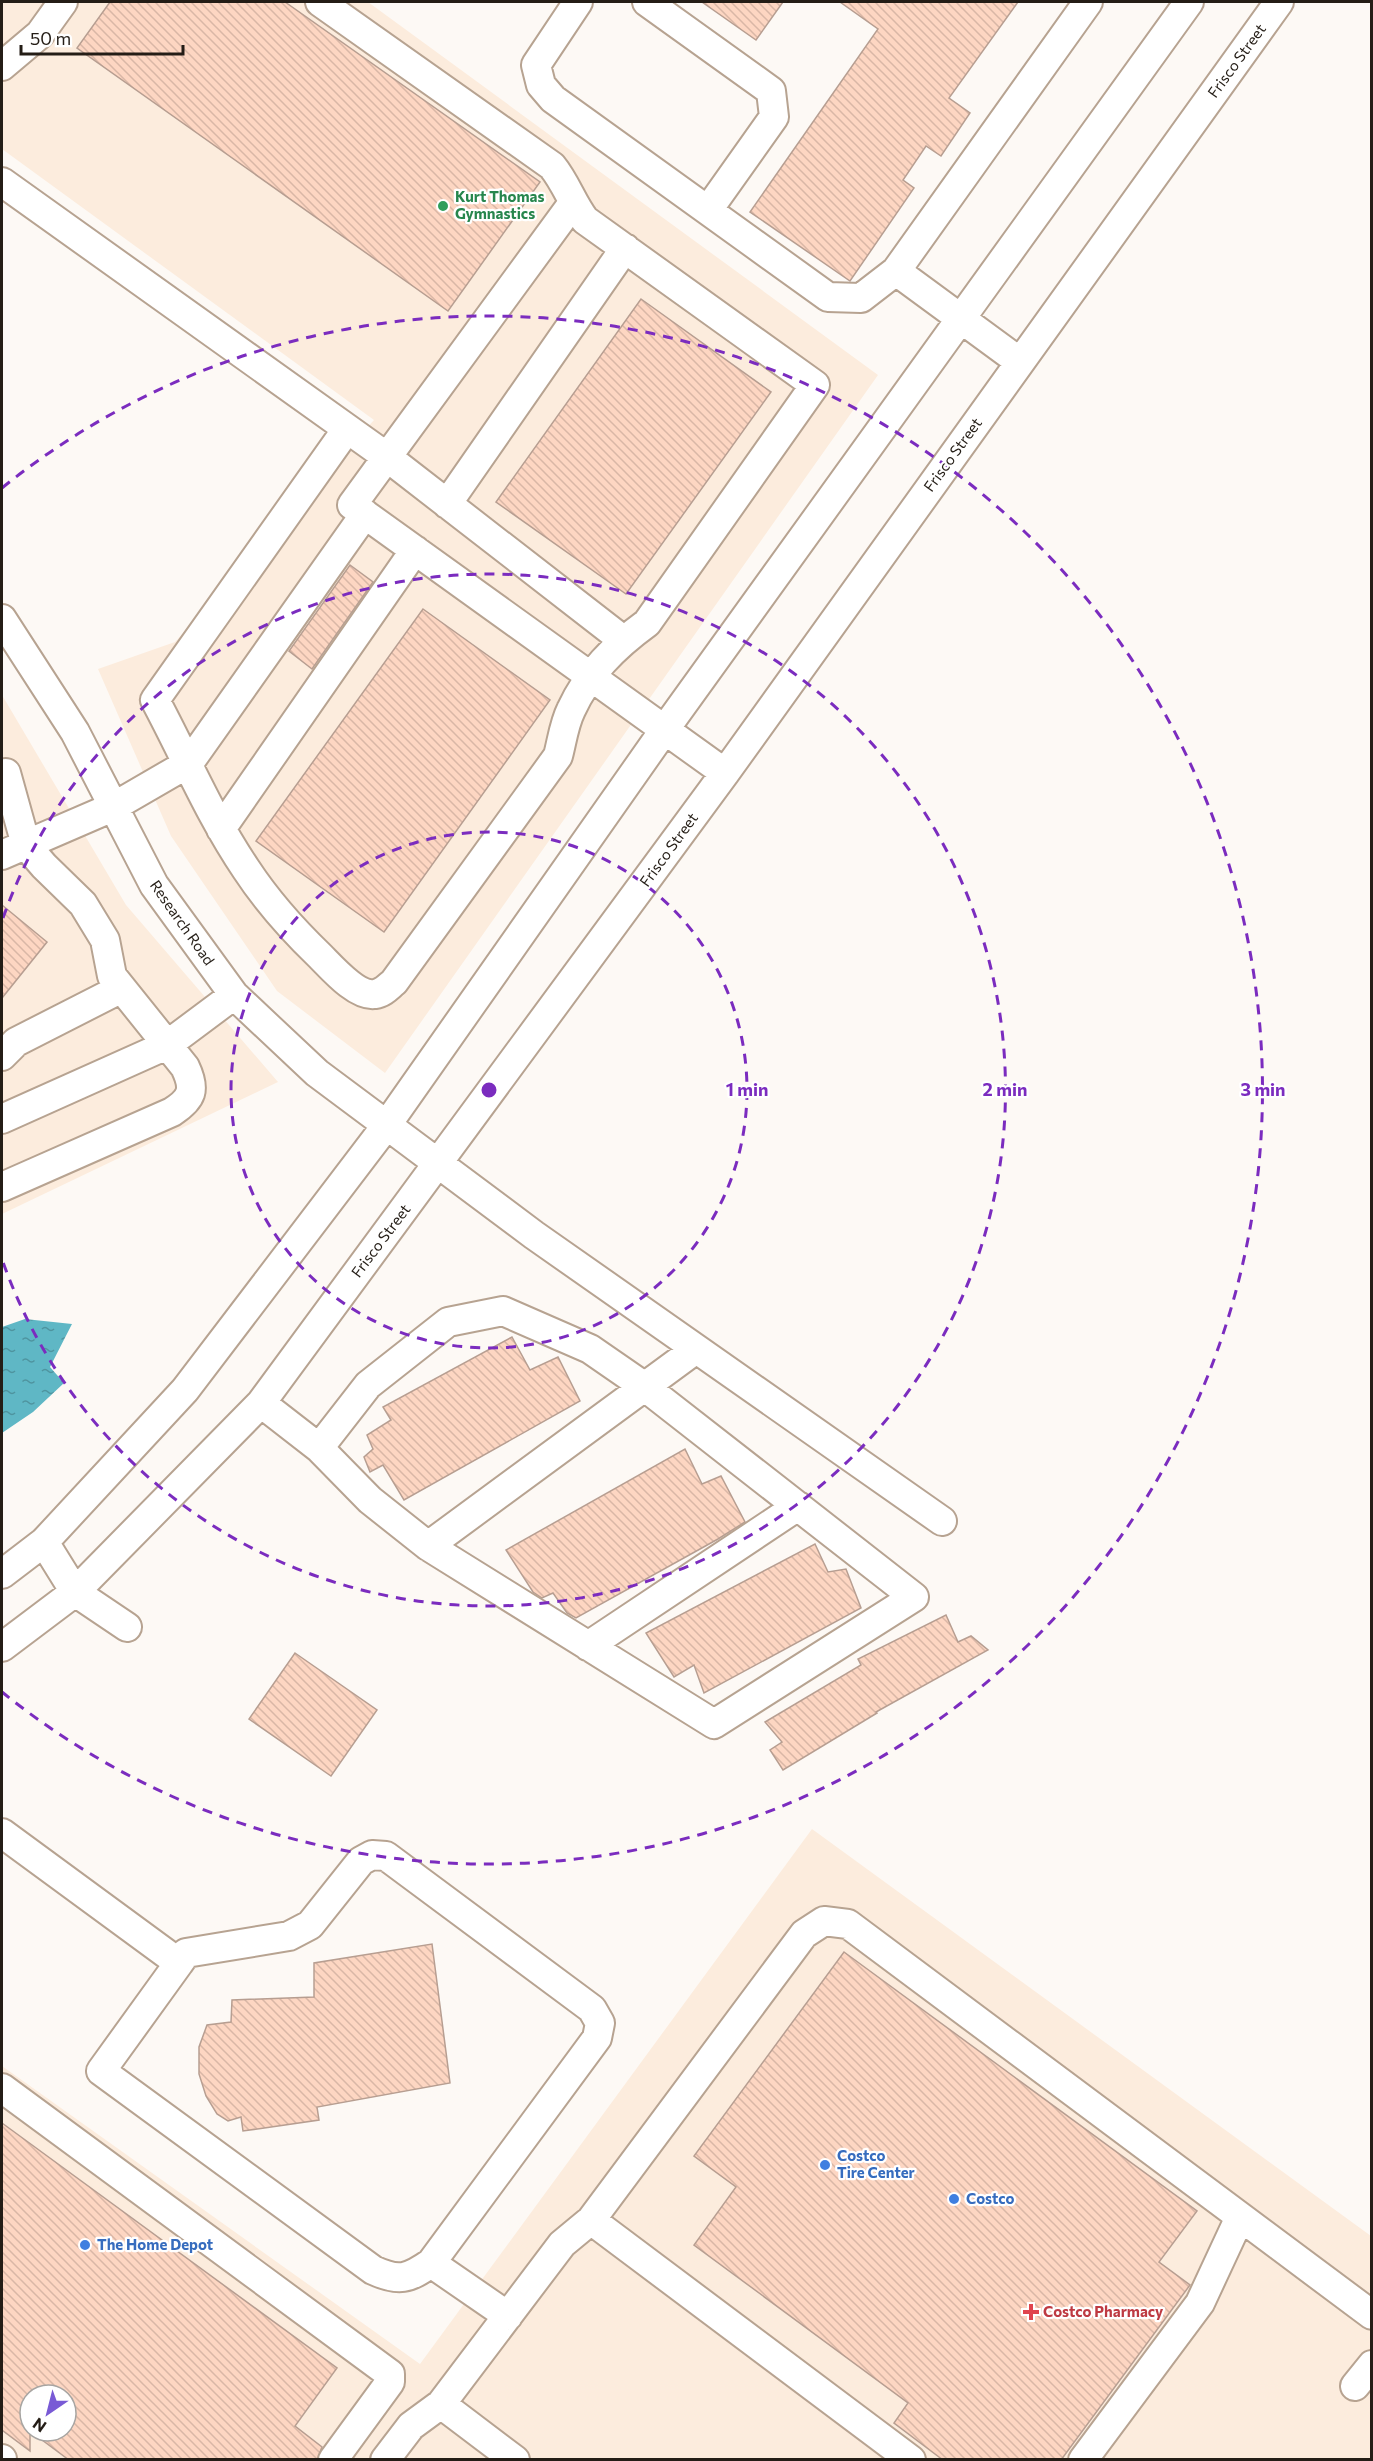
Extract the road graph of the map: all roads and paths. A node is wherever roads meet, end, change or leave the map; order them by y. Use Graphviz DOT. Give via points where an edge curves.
graph roads {
  1 [pos="63,2"];
  2 [pos="320,2"];
  3 [pos="578,2"];
  4 [pos="647,2"];
  5 [pos="1190,2"];
  6 [pos="1279,2"];
  7 [pos="1084,3"];
  8 [pos="2,66"];
  9 [pos="2,182"];
  10 [pos="573,203"];
  11 [pos="708,210"];
  12 [pos="625,248"];
  13 [pos="896,272"];
  14 [pos="962,317"];
  15 [pos="1020,362"];
  16 [pos="347,429"];
  17 [pos="387,457"];
  18 [pos="447,504"];
  19 [pos="365,514"];
  20 [pos="415,550"];
  21 [pos="2,619"];
  22 [pos="623,640"];
  23 [pos="591,676"];
  24 [pos="665,729"];
  25 [pos="189,763"];
  26 [pos="3,772"];
  27 [pos="725,773"];
  28 [pos="113,807"];
  29 [pos="221,829"];
  30 [pos="14,850"];
  31 [pos="120,989"];
  32 [pos="234,995"];
  33 [pos="167,1045"];
  34 [pos="2,1056"];
  35 [pos="2,1119"];
  36 [pos="386,1126"];
  37 [pos="438,1163"];
  38 [pos="2,1187"];
  39 [pos="696,1349"];
  40 [pos="645,1387"];
  41 [pos="261,1403"];
  42 [pos="319,1448"];
  43 [pos="798,1506"];
  44 [pos="942,1521"];
  45 [pos="44,1542"];
  46 [pos="428,1546"];
  47 [pos="2,1574"];
  48 [pos="75,1592"];
  49 [pos="127,1627"];
  50 [pos="588,1646"];
  51 [pos="2,1647"];
  52 [pos="2,1833"];
  53 [pos="179,1963"];
  54 [pos="2,2088"];
  55 [pos="1240,2217"];
  56 [pos="591,2220"];
  57 [pos="431,2263"];
  58 [pos="1371,2315"];
  59 [pos="508,2316"];
  60 [pos="441,2404"];
  61 [pos="333,2460"];
  62 [pos="385,2460"];
  63 [pos="515,2460"];
  64 [pos="911,2460"];
  65 [pos="1083,2460"];
  1 -- 8 [label="street" via="40,34"];
  2 -- 10 [label="street" via="552,166"];
  3 -- 11 [label="street" via="536,65 541,85 553,99"];
  4 -- 11 [label="street" via="771,91 774,117"];
  5 -- 14 [label="street"];
  6 -- 15 [label="street, Frisco Street"];
  7 -- 13 [label="street"];
  9 -- 16 [label="street"];
  10 -- 12 [label="street" via="585,220"];
  10 -- 17 [label="street"];
  11 -- 13 [label="street" via="828,297 861,298"];
  12 -- 18 [label="street"];
  12 -- 22 [label="street" via="815,385 647,622"];
  13 -- 14 [label="street"];
  14 -- 15 [label="street"];
  14 -- 24 [label="street"];
  15 -- 27 [label="street, Frisco Street"];
  16 -- 17 [label="street"];
  16 -- 25 [label="street" via="155,700"];
  17 -- 18 [label="street"];
  17 -- 19 [label="street" via="352,505"];
  18 -- 22 [label="street"];
  19 -- 20 [label="street"];
  19 -- 25 [label="street"];
  20 -- 23 [label="street"];
  20 -- 29 [label="street"];
  21 -- 28 [label="street, Research Road" via="75,732"];
  22 -- 23 [label="street"];
  23 -- 24 [label="street"];
  23 -- 29 [label="street" via="570,712 558,756 383,992 373,995 345,981 291,928 246,871"];
  24 -- 27 [label="street"];
  24 -- 36 [label="street"];
  25 -- 28 [label="street"];
  25 -- 29 [label="street"];
  26 -- 30 [label="street"];
  27 -- 37 [label="street, Frisco Street"];
  28 -- 30 [label="street"];
  28 -- 32 [label="street, Research Road" via="154,885"];
  30 -- 31 [label="street" via="44,866 83,904 105,940 111,976"];
  31 -- 33 [label="street"];
  31 -- 34 [label="street" via="16,1042"];
  32 -- 33 [label="street"];
  32 -- 36 [label="street, Research Road" via="317,1073"];
  33 -- 35 [label="street"];
  33 -- 38 [label="street" via="190,1078 191,1094 184,1104"];
  36 -- 37 [label="street, Research Road"];
  36 -- 45 [label="street" via="185,1390"];
  37 -- 39 [label="street, Research Road"];
  37 -- 41 [label="street, Frisco Street"];
  39 -- 40 [label="street"];
  39 -- 44 [label="street, Research Road"];
  40 -- 42 [label="street" via="590,1349 503,1311 448,1322 368,1385"];
  40 -- 43 [label="street"];
  40 -- 46 [label="street"];
  41 -- 42 [label="street"];
  41 -- 48 [label="street, Frisco Street"];
  42 -- 46 [label="street" via="370,1500"];
  43 -- 50 [label="street"];
  43 -- 50 [label="street" via="914,1597 714,1724"];
  45 -- 47 [label="street"];
  45 -- 48 [label="street"];
  46 -- 50 [label="street"];
  48 -- 49 [label="street"];
  48 -- 51 [label="street, Frisco Street"];
  52 -- 53 [label="street"];
  53 -- 57 [label="street" via="101,2071 373,2270 391,2278 402,2277"];
  53 -- 57 [label="street" via="186,1953 289,1936 310,1925 360,1861 372,1855 386,1856 592,2008 600,2023 597,2038"];
  54 -- 61 [label="street" via="390,2374 390,2382"];
  55 -- 56 [label="street" via="848,1924 824,1921 804,1934"];
  55 -- 58 [label="street"];
  55 -- 65 [label="street" via="1200,2302"];
  56 -- 59 [label="street" via="562,2244"];
  56 -- 64 [label="street"];
  57 -- 59 [label="street"];
  59 -- 60 [label="street"];
  60 -- 62 [label="street" via="411,2426"];
  60 -- 63 [label="street"];
}
